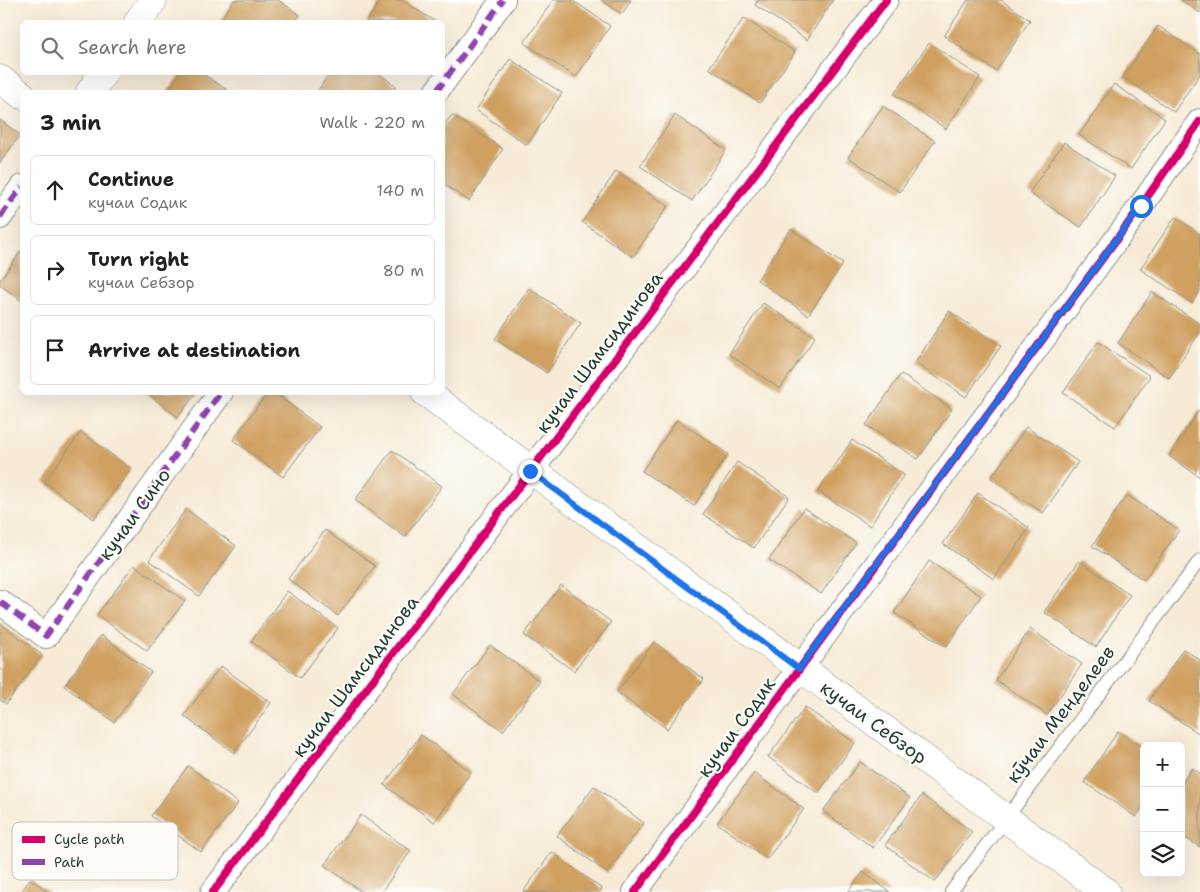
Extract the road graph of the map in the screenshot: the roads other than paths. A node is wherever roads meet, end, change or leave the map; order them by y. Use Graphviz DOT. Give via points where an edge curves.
graph roads {
  1 [pos="154,0"];
  2 [pos="503,0"];
  3 [pos="886,0"];
  4 [pos="139,20"];
  5 [pos="102,75"];
  6 [pos="0,79"];
  7 [pos="91,90"];
  8 [pos="437,90"];
  9 [pos="20,94"];
  10 [pos="1200,121"];
  11 [pos="20,190"];
  12 [pos="0,217"];
  13 [pos="219,395"];
  14 [pos="429,395"];
  15 [pos="530,471"];
  16 [pos="1200,560"];
  17 [pos="0,602"];
  18 [pos="799,669"];
  19 [pos="1006,817"];
  20 [pos="212,892"];
  21 [pos="635,892"];
  22 [pos="951,892"];
  23 [pos="1106,892"];
  1 -- 4 [label="main road"];
  2 -- 8 [label="street"];
  3 -- 15 [label="street, кучаи Шамсидинова"];
  5 -- 7 [label="main road"];
  6 -- 9 [label="main road"];
  10 -- 18 [label="street, кучаи Содик" via="1141,206"];
  11 -- 12 [label="street"];
  13 -- 17 [label="street, кучаи Сино" via="46,636"];
  14 -- 15 [label="main road, кучаи Себзор"];
  15 -- 18 [label="main road, кучаи Себзор"];
  15 -- 20 [label="street, кучаи Шамсидинова"];
  16 -- 19 [label="lane, кӯчаи Менделеев"];
  18 -- 19 [label="main road, кучаи Себзор"];
  18 -- 21 [label="street, кучаи Содик"];
  19 -- 22 [label="lane, кӯчаи Менделеев"];
  19 -- 23 [label="main road, кучаи Себзор"];
}
